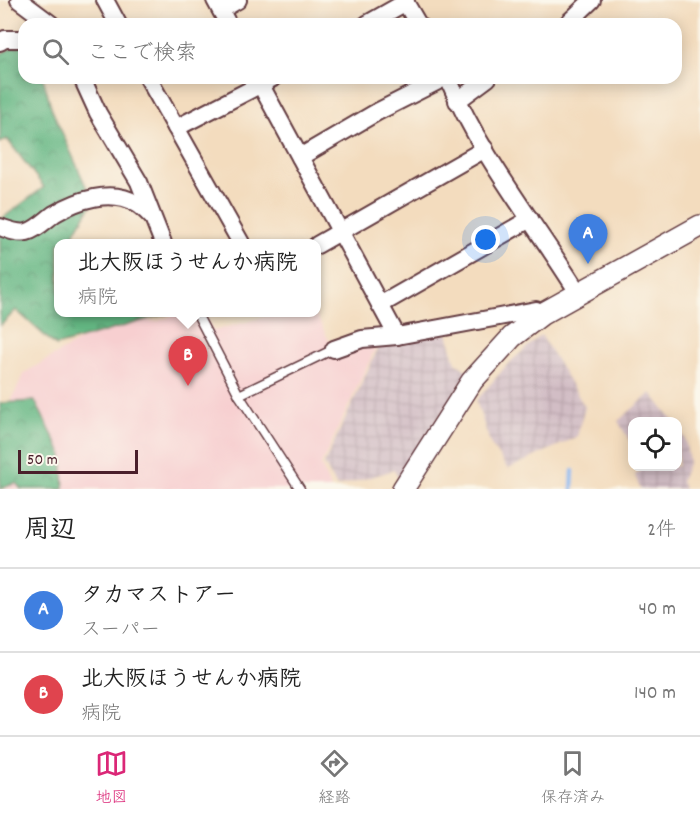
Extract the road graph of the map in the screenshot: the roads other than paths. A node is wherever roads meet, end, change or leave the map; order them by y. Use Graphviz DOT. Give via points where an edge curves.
graph roads {
  1 [pos="19,0"];
  2 [pos="105,0"];
  3 [pos="238,0"];
  4 [pos="592,0"];
  5 [pos="405,1"];
  6 [pos="221,11"];
  7 [pos="43,18"];
  8 [pos="115,18"];
  9 [pos="378,18"];
  10 [pos="415,18"];
  11 [pos="573,18"];
  12 [pos="18,39"];
  13 [pos="0,42"];
  14 [pos="85,84"];
  15 [pos="151,84"];
  16 [pos="257,84"];
  17 [pos="266,84"];
  18 [pos="432,84"];
  19 [pos="451,84"];
  20 [pos="480,84"];
  21 [pos="458,101"];
  22 [pos="176,128"];
  23 [pos="485,149"];
  24 [pos="300,157"];
  25 [pos="152,217"];
  26 [pos="530,219"];
  27 [pos="700,225"];
  28 [pos="0,227"];
  29 [pos="341,232"];
  30 [pos="162,239"];
  31 [pos="239,239"];
  32 [pos="321,243"];
  33 [pos="579,294"];
  34 [pos="380,305"];
  35 [pos="542,314"];
  36 [pos="199,317"];
  37 [pos="397,336"];
  38 [pos="334,349"];
  39 [pos="239,395"];
  40 [pos="302,489"];
  41 [pos="403,489"];
  1 -- 7 [label="street"];
  2 -- 8 [label="street"];
  3 -- 6 [label="street"];
  4 -- 11 [label="street"];
  5 -- 9 [label="street"];
  5 -- 10 [label="street"];
  12 -- 13 [label="street"];
  14 -- 25 [label="street" via="139,182"];
  15 -- 22 [label="street"];
  16 -- 22 [label="street"];
  17 -- 24 [label="street"];
  18 -- 24 [label="street"];
  19 -- 21 [label="street"];
  20 -- 21 [label="street"];
  21 -- 23 [label="street"];
  22 -- 31 [label="street"];
  23 -- 26 [label="street"];
  23 -- 29 [label="street"];
  24 -- 29 [label="street"];
  25 -- 28 [label="street" via="137,204 111,196 73,204 29,232"];
  25 -- 30 [label="street"];
  26 -- 33 [label="street"];
  26 -- 34 [label="street"];
  27 -- 33 [label="street"];
  29 -- 32 [label="street"];
  29 -- 34 [label="street"];
  33 -- 35 [label="street"];
  34 -- 37 [label="street"];
  35 -- 37 [label="street" via="536,310"];
  35 -- 41 [label="street" via="512,337 472,381"];
  36 -- 39 [label="lane"];
  37 -- 38 [label="street" via="362,339"];
  38 -- 39 [label="lane"];
  39 -- 40 [label="lane"];
}
